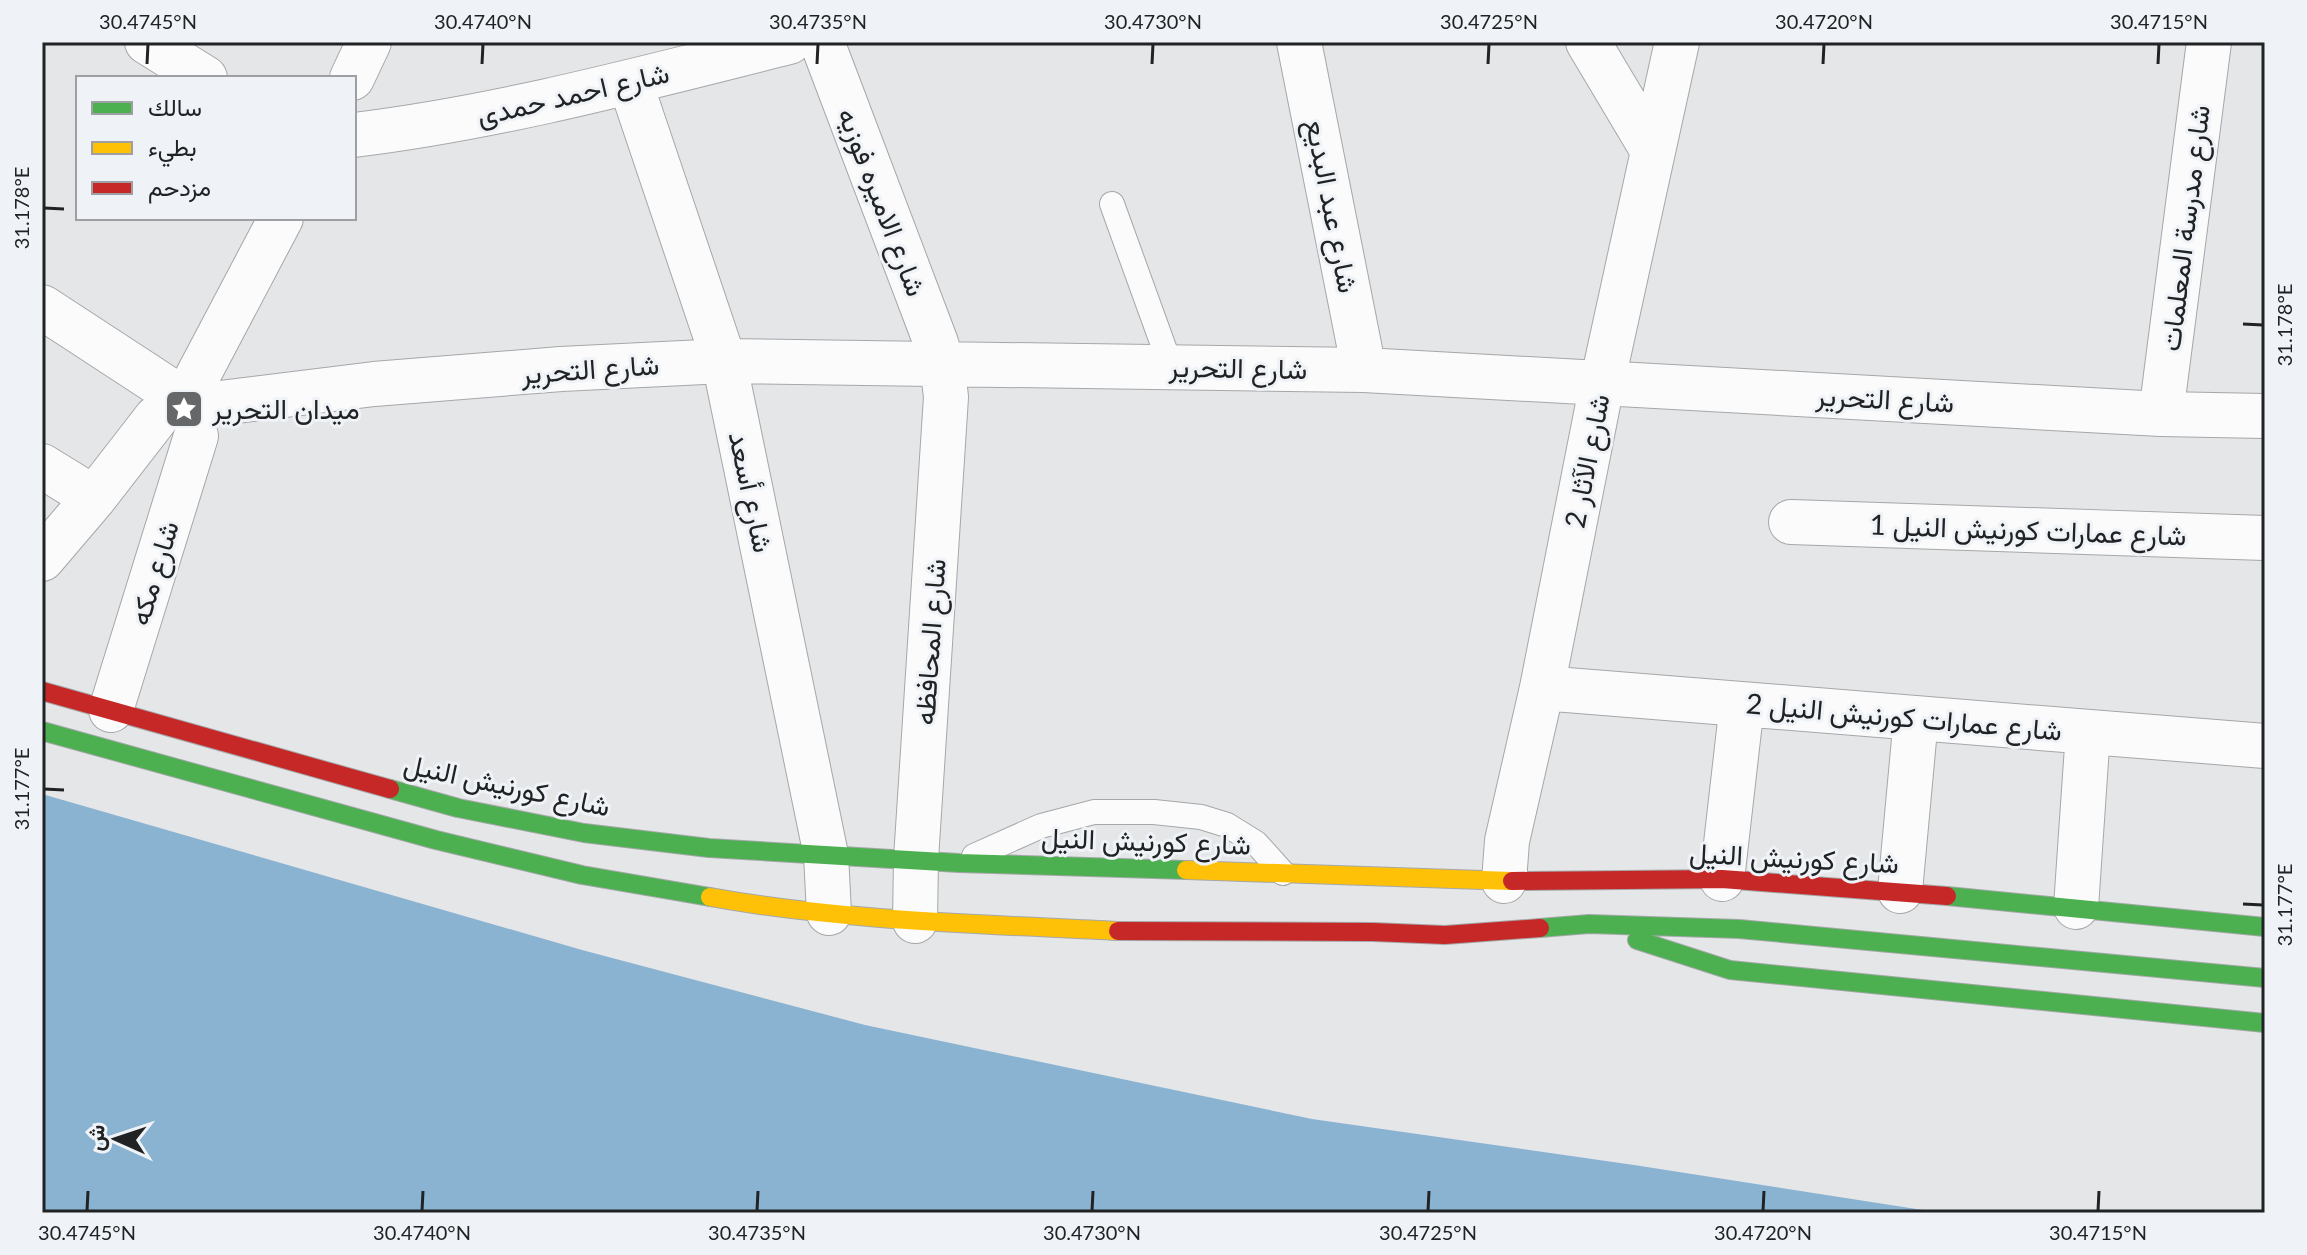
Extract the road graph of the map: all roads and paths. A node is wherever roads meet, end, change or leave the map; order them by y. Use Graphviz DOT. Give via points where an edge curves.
graph roads {
  1 [pos="147,42"];
  2 [pos="369,42"];
  3 [pos="789,42"];
  4 [pos="822,42"];
  5 [pos="1299,42"];
  6 [pos="1588,42"];
  7 [pos="1677,42"];
  8 [pos="2209,42"];
  9 [pos="202,76"];
  10 [pos="353,76"];
  11 [pos="630,82"];
  12 [pos="356,135"];
  13 [pos="1653,151"];
  14 [pos="1112,204"];
  15 [pos="280,220"];
  16 [pos="42,307"];
  17 [pos="724,361"];
  18 [pos="942,363"];
  19 [pos="1171,367"];
  20 [pos="1364,370"];
  21 [pos="1602,384"];
  22 [pos="185,406"];
  23 [pos="2161,414"];
  24 [pos="2265,416"];
  25 [pos="42,466"];
  26 [pos="94,498"];
  27 [pos="1791,522"];
  28 [pos="2265,538"];
  29 [pos="42,559"];
  30 [pos="1542,688"];
  31 [pos="42,691"];
  32 [pos="1742,704"];
  33 [pos="111,710"];
  34 [pos="1916,718"];
  35 [pos="42,731"];
  36 [pos="2088,732"];
  37 [pos="2265,746"];
  38 [pos="826,855"];
  39 [pos="916,859"];
  40 [pos="959,863"];
  41 [pos="1283,873"];
  42 [pos="1722,879"];
  43 [pos="1504,881"];
  44 [pos="1900,891"];
  45 [pos="2076,907"];
  46 [pos="829,913"];
  47 [pos="915,921"];
  48 [pos="1589,924"];
  49 [pos="2265,927"];
  50 [pos="2265,978"];
  51 [pos="2265,1023"];
  1 -- 9 [label="street"];
  2 -- 10 [label="street"];
  3 -- 11 [label="street, شارع احمد حمدى"];
  4 -- 18 [label="street, شارع الاميره فوزيه"];
  5 -- 20 [label="street, شارع عبد البديع"];
  6 -- 13 [label="street"];
  7 -- 13 [label="street, شارع الآثار 2"];
  8 -- 23 [label="street, شارع مدرسة المعلمات"];
  11 -- 12 [label="street, شارع احمد حمدى" via="489,114"];
  11 -- 17 [label="street, شارع أسعد"];
  13 -- 21 [label="street, شارع الآثار 2"];
  14 -- 19 [label="lane"];
  15 -- 22 [label="street, شارع مكه"];
  16 -- 22 [label="street"];
  17 -- 18 [label="street, شارع التحرير"];
  17 -- 22 [label="street, شارع التحرير" via="374,384"];
  17 -- 38 [label="street, شارع أسعد"];
  18 -- 19 [label="street, شارع التحرير"];
  18 -- 39 [label="street, شارع المحافظه" via="946,397"];
  19 -- 20 [label="street, شارع التحرير"];
  20 -- 21 [label="street, شارع التحرير"];
  21 -- 23 [label="street, شارع التحرير"];
  21 -- 30 [label="street, شارع الآثار 2"];
  22 -- 26 [label="street"];
  22 -- 33 [label="street, شارع مكه"];
  23 -- 24 [label="street, شارع التحرير"];
  25 -- 26 [label="street"];
  26 -- 29 [label="street"];
  27 -- 28 [label="street, شارع عمارات كورنيش النيل 1"];
  30 -- 32 [label="street, شارع عمارات كورنيش النيل 2"];
  30 -- 43 [label="street, شارع الآثار 2" via="1507,841"];
  31 -- 33 [label="main road, شارع كورنيش النيل"];
  32 -- 34 [label="street, شارع عمارات كورنيش النيل 2"];
  32 -- 42 [label="street"];
  33 -- 38 [label="main road, شارع كورنيش النيل" via="458,808 599,835"];
  34 -- 36 [label="street, شارع عمارات كورنيش النيل 2"];
  34 -- 44 [label="street"];
  35 -- 46 [label="main road" via="582,875"];
  36 -- 37 [label="street, شارع عمارات كورنيش النيل 2"];
  36 -- 45 [label="street"];
  38 -- 39 [label="main road, شارع كورنيش النيل"];
  38 -- 46 [label="street, شارع أسعد"];
  39 -- 40 [label="main road, شارع كورنيش النيل"];
  39 -- 47 [label="street, شارع المحافظه"];
  40 -- 41 [label="main road, شارع كورنيش النيل"];
  40 -- 41 [label="lane" via="1041,826 1094,812 1154,812 1227,825 1256,843"];
  41 -- 43 [label="main road, شارع كورنيش النيل" via="1376,883"];
  42 -- 43 [label="main road, شارع كورنيش النيل"];
  42 -- 44 [label="main road, شارع كورنيش النيل"];
  44 -- 45 [label="main road, شارع كورنيش النيل"];
  45 -- 49 [label="main road, شارع كورنيش النيل"];
  46 -- 47 [label="main road"];
  47 -- 48 [label="main road" via="1148,933 1374,925 1445,935"];
  48 -- 50 [label="main road" via="1739,929"];
  48 -- 51 [label="main road" via="1730,970"];
}
